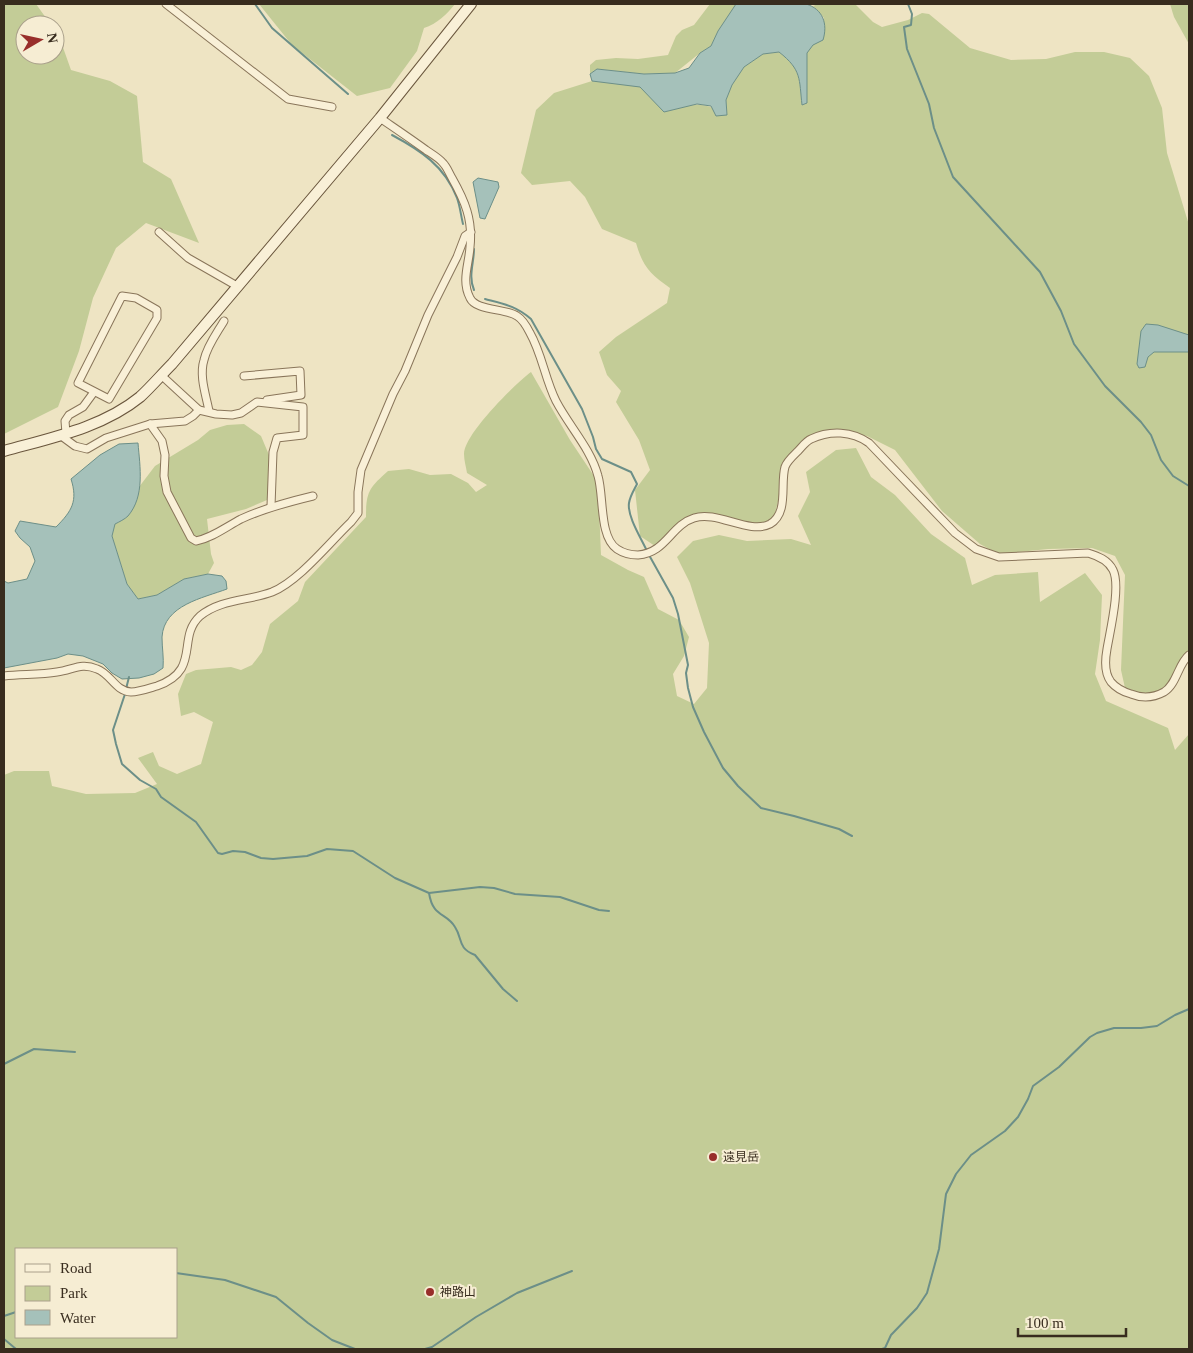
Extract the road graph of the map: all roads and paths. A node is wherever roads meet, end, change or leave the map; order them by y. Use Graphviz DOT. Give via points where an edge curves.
graph roads {
  1 [pos="166,4"];
  2 [pos="471,4"];
  3 [pos="332,107"];
  4 [pos="380,118"];
  5 [pos="159,232"];
  6 [pos="471,232"];
  7 [pos="238,286"];
  8 [pos="224,321"];
  9 [pos="161,375"];
  10 [pos="244,376"];
  11 [pos="94,392"];
  12 [pos="257,402"];
  13 [pos="199,410"];
  14 [pos="209,411"];
  15 [pos="150,424"];
  16 [pos="63,434"];
  17 [pos="4,451"];
  18 [pos="313,496"];
  19 [pos="271,506"];
  20 [pos="1189,655"];
  21 [pos="4,676"];
  1 -- 3 [label="street" via="288,99"];
  2 -- 4 [label="street"];
  4 -- 6 [label="street" via="443,162 465,200"];
  4 -- 7 [label="street"];
  5 -- 7 [label="street" via="188,258"];
  6 -- 20 [label="street" via="465,275 471,301 519,317 531,334 556,401 594,464 599,478 606,534 624,553 635,555 657,550 683,523 697,517 761,526 770,524 780,513 786,466 792,457 810,440 842,433 869,443 955,533 976,549 998,557 1088,553 1106,562 1113,570 1116,589 1106,666 1115,687 1148,697 1165,691"];
  6 -- 21 [label="street" via="465,236 428,315 361,470 358,513 295,578 272,592 227,602 199,617 190,633 187,656 180,670 170,681 151,688 131,692 124,690 102,671 81,665 57,672"];
  7 -- 9 [label="street"];
  8 -- 14 [label="street" via="203,361"];
  9 -- 13 [label="street"];
  9 -- 16 [label="street" via="139,397 108,417"];
  10 -- 12 [label="street" via="300,371 300,395"];
  11 -- 11 [label="street" via="78,383 122,296 136,298 157,310 156,318 109,400"];
  11 -- 16 [label="street" via="83,407 64,421"];
  12 -- 14 [label="street" via="232,415"];
  12 -- 19 [label="street" via="303,407 303,435 277,438 273,452"];
  13 -- 14 [label="street"];
  13 -- 15 [label="street" via="185,421"];
  15 -- 16 [label="street" via="106,438 87,448 74,446"];
  15 -- 19 [label="street" via="162,442 167,492 196,542"];
  16 -- 17 [label="street"];
  18 -- 19 [label="street"];
}
